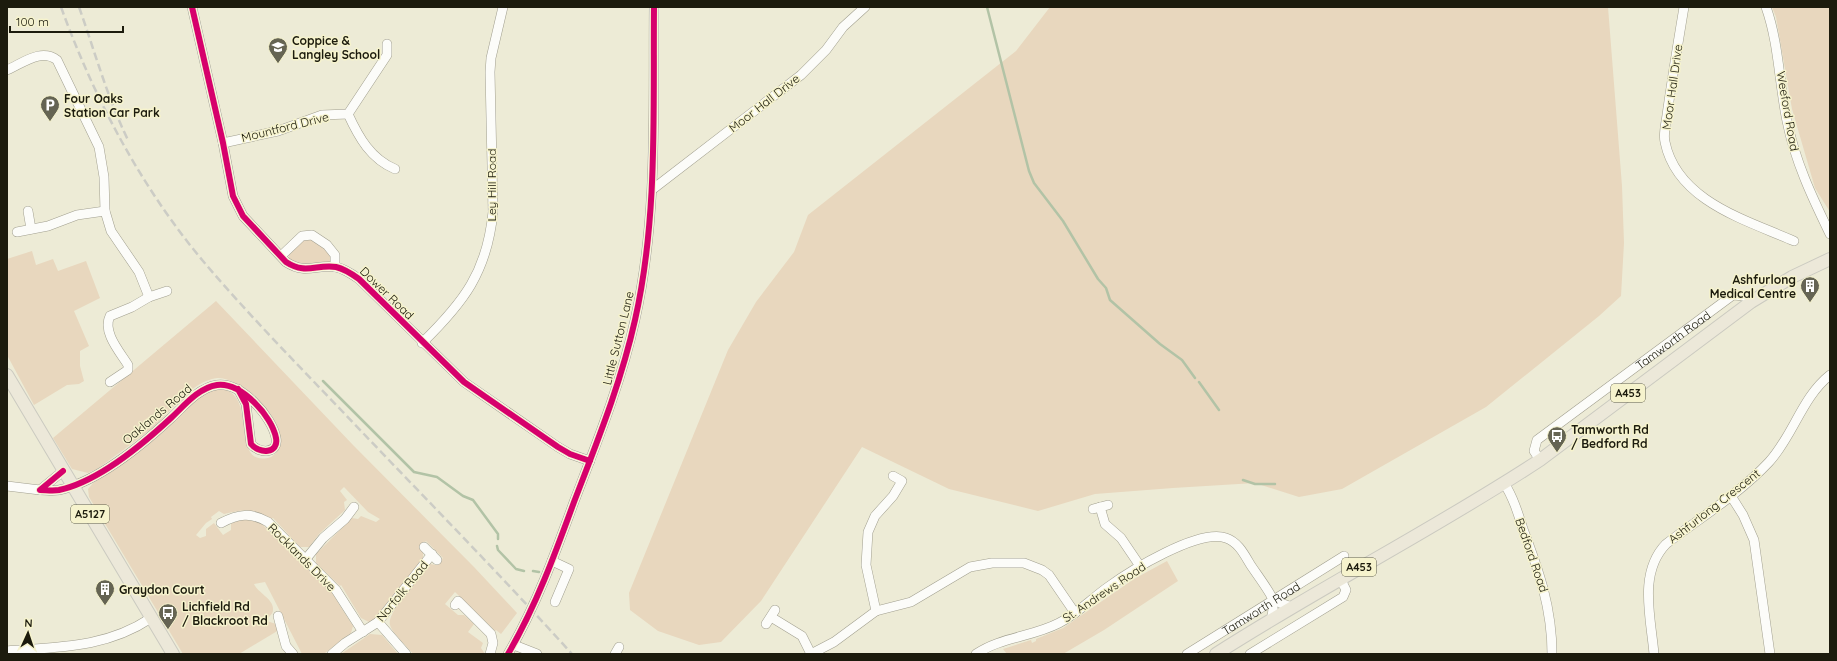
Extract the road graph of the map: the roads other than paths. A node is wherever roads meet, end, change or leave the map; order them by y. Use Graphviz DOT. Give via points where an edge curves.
graph roads {
  1 [pos="192,7"];
  2 [pos="502,7"];
  3 [pos="654,7"];
  4 [pos="865,7"];
  5 [pos="1684,7"];
  6 [pos="1766,7"];
  7 [pos="390,48"];
  8 [pos="7,70"];
  9 [pos="348,114"];
  10 [pos="223,142"];
  11 [pos="390,169"];
  12 [pos="653,189"];
  13 [pos="28,211"];
  14 [pos="105,211"];
  15 [pos="31,229"];
  16 [pos="17,232"];
  17 [pos="1830,234"];
  18 [pos="1794,241"];
  19 [pos="281,256"];
  20 [pos="1830,259"];
  21 [pos="335,267"];
  22 [pos="167,291"];
  23 [pos="149,297"];
  24 [pos="1751,302"];
  25 [pos="422,343"];
  26 [pos="7,375"];
  27 [pos="1830,375"];
  28 [pos="110,382"];
  29 [pos="238,389"];
  30 [pos="1540,460"];
  31 [pos="590,461"];
  32 [pos="63,471"];
  33 [pos="893,476"];
  34 [pos="1504,483"];
  35 [pos="7,486"];
  36 [pos="73,486"];
  37 [pos="40,490"];
  38 [pos="1731,496"];
  39 [pos="1100,507"];
  40 [pos="355,508"];
  41 [pos="221,523"];
  42 [pos="424,547"];
  43 [pos="1344,556"];
  44 [pos="305,560"];
  45 [pos="552,561"];
  46 [pos="1140,566"];
  47 [pos="1340,578"];
  48 [pos="1273,600"];
  49 [pos="555,602"];
  50 [pos="456,605"];
  51 [pos="1291,607"];
  52 [pos="876,611"];
  53 [pos="1075,613"];
  54 [pos="278,616"];
  55 [pos="770,617"];
  56 [pos="151,618"];
  57 [pos="1272,619"];
  58 [pos="378,622"];
  59 [pos="364,632"];
  60 [pos="514,644"];
  61 [pos="7,651"];
  62 [pos="173,654"];
  63 [pos="293,654"];
  64 [pos="332,654"];
  65 [pos="406,654"];
  66 [pos="490,654"];
  67 [pos="508,654"];
  68 [pos="537,654"];
  69 [pos="811,654"];
  70 [pos="976,654"];
  71 [pos="1187,654"];
  72 [pos="1216,654"];
  73 [pos="1250,654"];
  74 [pos="1552,654"];
  75 [pos="1654,654"];
  76 [pos="1770,654"];
  1 -- 10 [label="street, Dower Road"];
  2 -- 25 [label="street, Ley Hill Road" via="490,72 493,212 491,235 483,260 465,296"];
  3 -- 12 [label="street, Little Sutton Lane"];
  4 -- 12 [label="street, Moor Hall Drive" via="843,27 826,50 801,75"];
  5 -- 18 [label="street, Moor Hall Drive" via="1664,141 1671,162 1682,179 1704,198 1728,212"];
  6 -- 17 [label="street, Weeford Road" via="1777,51 1793,146 1799,166"];
  7 -- 9 [label="street"];
  8 -- 14 [label="street" via="39,55 47,54 57,60 99,147 104,177"];
  9 -- 10 [label="street, Mountford Drive" via="322,115 278,131"];
  9 -- 11 [label="street" via="361,141"];
  10 -- 19 [label="street, Dower Road" via="230,185 237,206 243,216"];
  12 -- 31 [label="street, Little Sutton Lane" via="642,286 634,326 618,386"];
  13 -- 15 [label="street"];
  14 -- 15 [label="street" via="77,215 48,226"];
  14 -- 23 [label="street" via="111,232 139,272"];
  15 -- 16 [label="street"];
  19 -- 21 [label="street, Dower Road" via="294,267 303,270"];
  19 -- 21 [label="street" via="302,236 312,235 327,245 335,255"];
  20 -- 24 [label="main road, Tamworth Road / A453" via="1792,277"];
  21 -- 25 [label="street, Dower Road" via="359,279"];
  22 -- 23 [label="street"];
  23 -- 28 [label="street" via="114,314 108,320 109,334 128,365 128,370"];
  24 -- 30 [label="main road, Tamworth Road / A453"];
  24 -- 30 [label="street, Tamworth Road" via="1745,296 1733,295 1537,440 1534,451"];
  25 -- 31 [label="street, Dower Road" via="464,382 498,408 570,454"];
  26 -- 32 [label="main road, A5127"];
  27 -- 38 [label="street, Ashfurlong Crescent" via="1813,393 1788,436 1768,462"];
  29 -- 29 [label="street" via="270,421 276,440 270,451 262,452 251,444 246,404"];
  29 -- 36 [label="street, Oaklands Road" via="225,385 206,388 130,453"];
  30 -- 34 [label="main road, Tamworth Road / A453"];
  31 -- 45 [label="street, Little Sutton Lane"];
  32 -- 36 [label="main road, A5127"];
  32 -- 37 [label="street"];
  33 -- 52 [label="street" via="902,481 893,496 875,516 868,532 866,566"];
  34 -- 47 [label="main road, Tamworth Road / A453"];
  34 -- 74 [label="street, Bedford Road" via="1512,498 1545,591 1551,625"];
  35 -- 37 [label="street, Oaklands Road"];
  36 -- 37 [label="street, Oaklands Road" via="57,490"];
  36 -- 56 [label="main road, A5127"];
  38 -- 75 [label="street, Ashfurlong Crescent" via="1666,544 1655,558 1648,582"];
  38 -- 76 [label="street" via="1754,540"];
  39 -- 46 [label="street" via="1105,524 1122,538"];
  40 -- 44 [label="street" via="322,538"];
  41 -- 44 [label="street, Rocklands Drive" via="239,515 259,517 268,522"];
  42 -- 58 [label="street, Norfolk Road" via="435,557"];
  43 -- 48 [label="street, Tamworth Road" via="1332,558"];
  44 -- 59 [label="street, Rocklands Drive" via="336,590"];
  45 -- 49 [label="street" via="568,569"];
  45 -- 60 [label="street, Little Sutton Lane"];
  46 -- 48 [label="street, St. Andrews Road" via="1198,538 1226,538 1242,551"];
  46 -- 53 [label="street, St. Andrews Road" via="1108,586"];
  47 -- 51 [label="main road, Tamworth Road / A453"];
  47 -- 73 [label="street" via="1346,590 1343,597"];
  48 -- 51 [label="street"];
  48 -- 57 [label="street"];
  48 -- 71 [label="street, Tamworth Road"];
  50 -- 66 [label="street" via="458,601 491,634 493,643"];
  51 -- 57 [label="main road, Tamworth Road / A453"];
  52 -- 53 [label="street" via="911,602 970,568 1008,562 1024,563 1050,575"];
  52 -- 69 [label="street" via="834,642"];
  53 -- 70 [label="street, St. Andrews Road" via="1047,629 1008,639"];
  54 -- 63 [label="street" via="286,646"];
  55 -- 69 [label="street" via="802,636"];
  56 -- 61 [label="street" via="135,629 104,640 63,647"];
  56 -- 62 [label="main road, A5127"];
  57 -- 72 [label="main road, Tamworth Road / A453"];
  58 -- 59 [label="street, Norfolk Road"];
  58 -- 65 [label="street"];
  59 -- 64 [label="street, Norfolk Road"];
  60 -- 67 [label="street, Little Sutton Lane"];
  60 -- 68 [label="street"];
}
